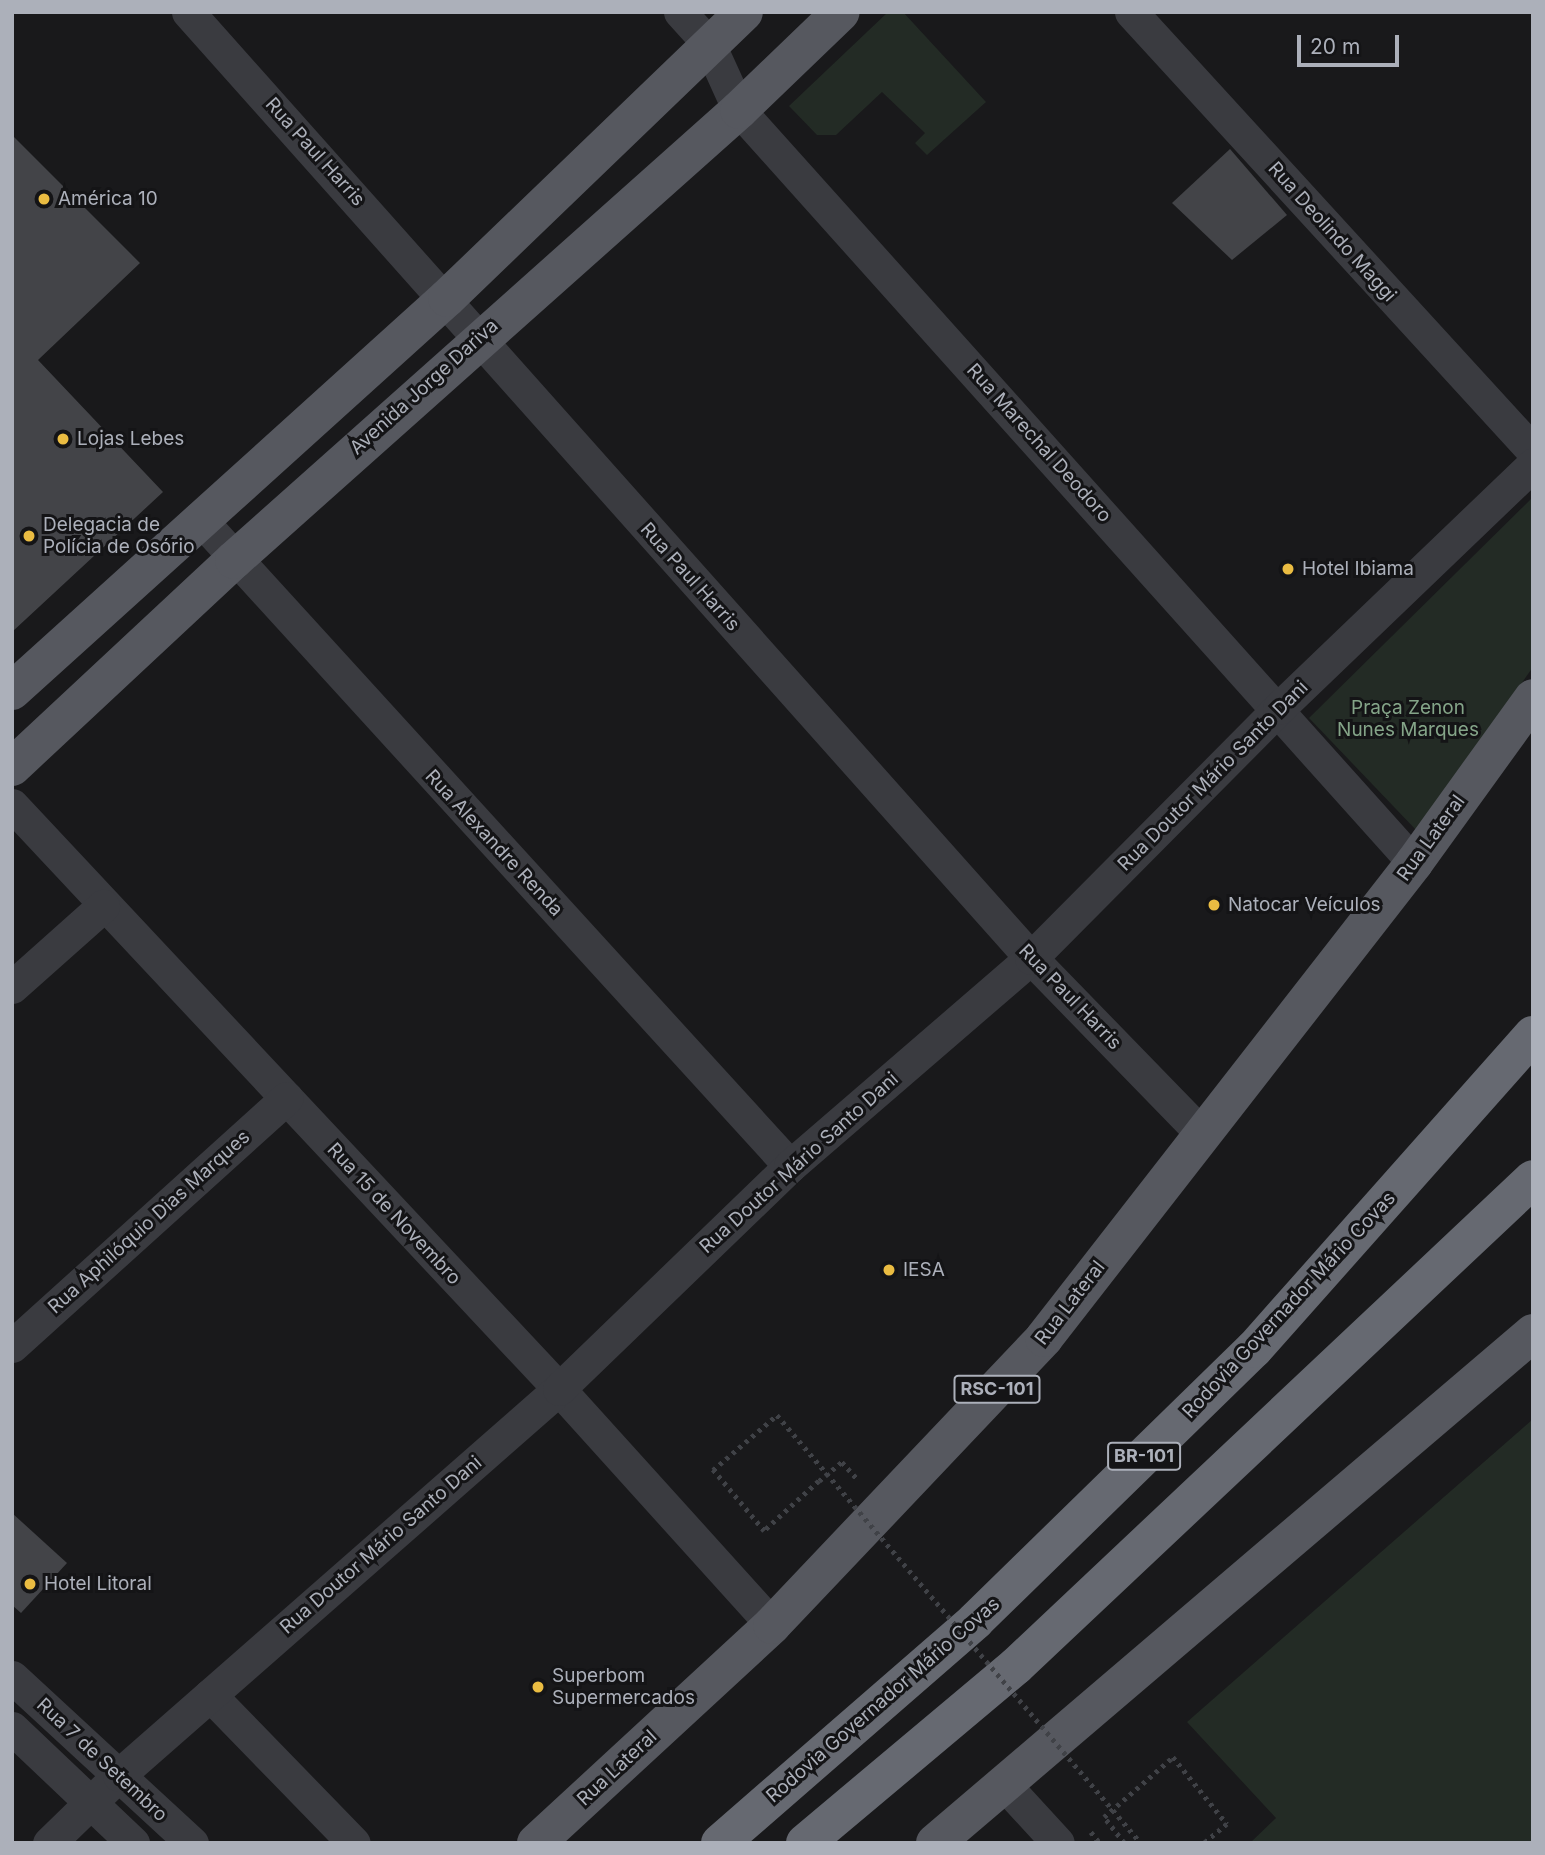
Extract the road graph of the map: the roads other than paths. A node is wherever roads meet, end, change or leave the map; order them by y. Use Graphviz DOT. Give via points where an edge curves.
graph roads {
  1 [pos="188,12"];
  2 [pos="680,12"];
  3 [pos="744,12"];
  4 [pos="841,12"];
  5 [pos="1131,12"];
  6 [pos="709,44"];
  7 [pos="739,110"];
  8 [pos="447,298"];
  9 [pos="477,339"];
  10 [pos="1533,451"];
  11 [pos="1533,464"];
  12 [pos="199,519"];
  13 [pos="234,560"];
  14 [pos="12,691"];
  15 [pos="1533,698"];
  16 [pos="1279,708"];
  17 [pos="12,767"];
  18 [pos="12,806"];
  19 [pos="1414,863"];
  20 [pos="103,906"];
  21 [pos="1031,958"];
  22 [pos="12,987"];
  23 [pos="1533,1035"];
  24 [pos="286,1098"];
  25 [pos="1200,1133"];
  26 [pos="790,1166"];
  27 [pos="1533,1179"];
  28 [pos="1533,1333"];
  29 [pos="12,1346"];
  30 [pos="559,1390"];
  31 [pos="772,1625"];
  32 [pos="12,1677"];
  33 [pos="210,1695"];
  34 [pos="12,1728"];
  35 [pos="119,1775"];
  36 [pos="1003,1783"];
  37 [pos="93,1802"];
  38 [pos="48,1843"];
  39 [pos="133,1843"];
  40 [pos="191,1843"];
  41 [pos="354,1843"];
  42 [pos="536,1843"];
  43 [pos="720,1843"];
  44 [pos="805,1843"];
  45 [pos="935,1843"];
  46 [pos="1058,1843"];
  1 -- 8 [label="street, Rua Paul Harris"];
  2 -- 6 [label="street, Rua Marechal Deodoro"];
  3 -- 6 [label="main road"];
  4 -- 7 [label="main road, Avenida Jorge Dariva"];
  5 -- 10 [label="street, Rua Deolindo Maggi"];
  6 -- 7 [label="street, Rua Marechal Deodoro"];
  6 -- 8 [label="main road"];
  7 -- 9 [label="main road, Avenida Jorge Dariva"];
  7 -- 16 [label="street, Rua Marechal Deodoro"];
  8 -- 9 [label="street, Rua Paul Harris"];
  8 -- 12 [label="main road"];
  9 -- 13 [label="main road, Avenida Jorge Dariva"];
  9 -- 21 [label="street, Rua Paul Harris"];
  11 -- 16 [label="street, Rua Doutor Mário Santo Dani"];
  12 -- 13 [label="street, Rua Alexandre Renda"];
  12 -- 14 [label="main road"];
  13 -- 17 [label="main road, Avenida Jorge Dariva"];
  13 -- 26 [label="street, Rua Alexandre Renda"];
  15 -- 19 [label="main road, Rua Lateral / RSC-101"];
  16 -- 19 [label="street, Rua Marechal Deodoro"];
  16 -- 21 [label="street, Rua Doutor Mário Santo Dani"];
  18 -- 20 [label="street, Rua 15 de Novembro"];
  19 -- 25 [label="main road, Rua Lateral / RSC-101"];
  20 -- 22 [label="street"];
  20 -- 24 [label="street, Rua 15 de Novembro"];
  21 -- 25 [label="street, Rua Paul Harris"];
  21 -- 26 [label="street, Rua Doutor Mário Santo Dani"];
  23 -- 43 [label="highway, Rodovia Governador Mário Covas / BR-101" via="1254,1349 975,1621"];
  24 -- 29 [label="street, Rua Aphilóquio Dias Marques"];
  24 -- 30 [label="street, Rua 15 de Novembro"];
  25 -- 31 [label="main road, Rua Lateral / RSC-101" via="1044,1338"];
  26 -- 30 [label="street, Rua Doutor Mário Santo Dani"];
  27 -- 44 [label="highway" via="1016,1666"];
  28 -- 36 [label="main road"];
  30 -- 31 [label="street, Rua 15 de Novembro"];
  30 -- 33 [label="street, Rua Doutor Mário Santo Dani"];
  31 -- 42 [label="main road, Rua Lateral / RSC-101"];
  32 -- 35 [label="street, Rua 7 de Setembro"];
  33 -- 35 [label="street, Rua Doutor Mário Santo Dani"];
  33 -- 41 [label="street"];
  34 -- 37 [label="street, Rua 7 de Setembro"];
  35 -- 37 [label="street, Rua Doutor Mário Santo Dani"];
  35 -- 40 [label="street, Rua 7 de Setembro"];
  36 -- 45 [label="main road"];
  36 -- 46 [label="street"];
  37 -- 38 [label="street, Rua Doutor Mário Santo Dani"];
  37 -- 39 [label="street, Rua 7 de Setembro"];
}
